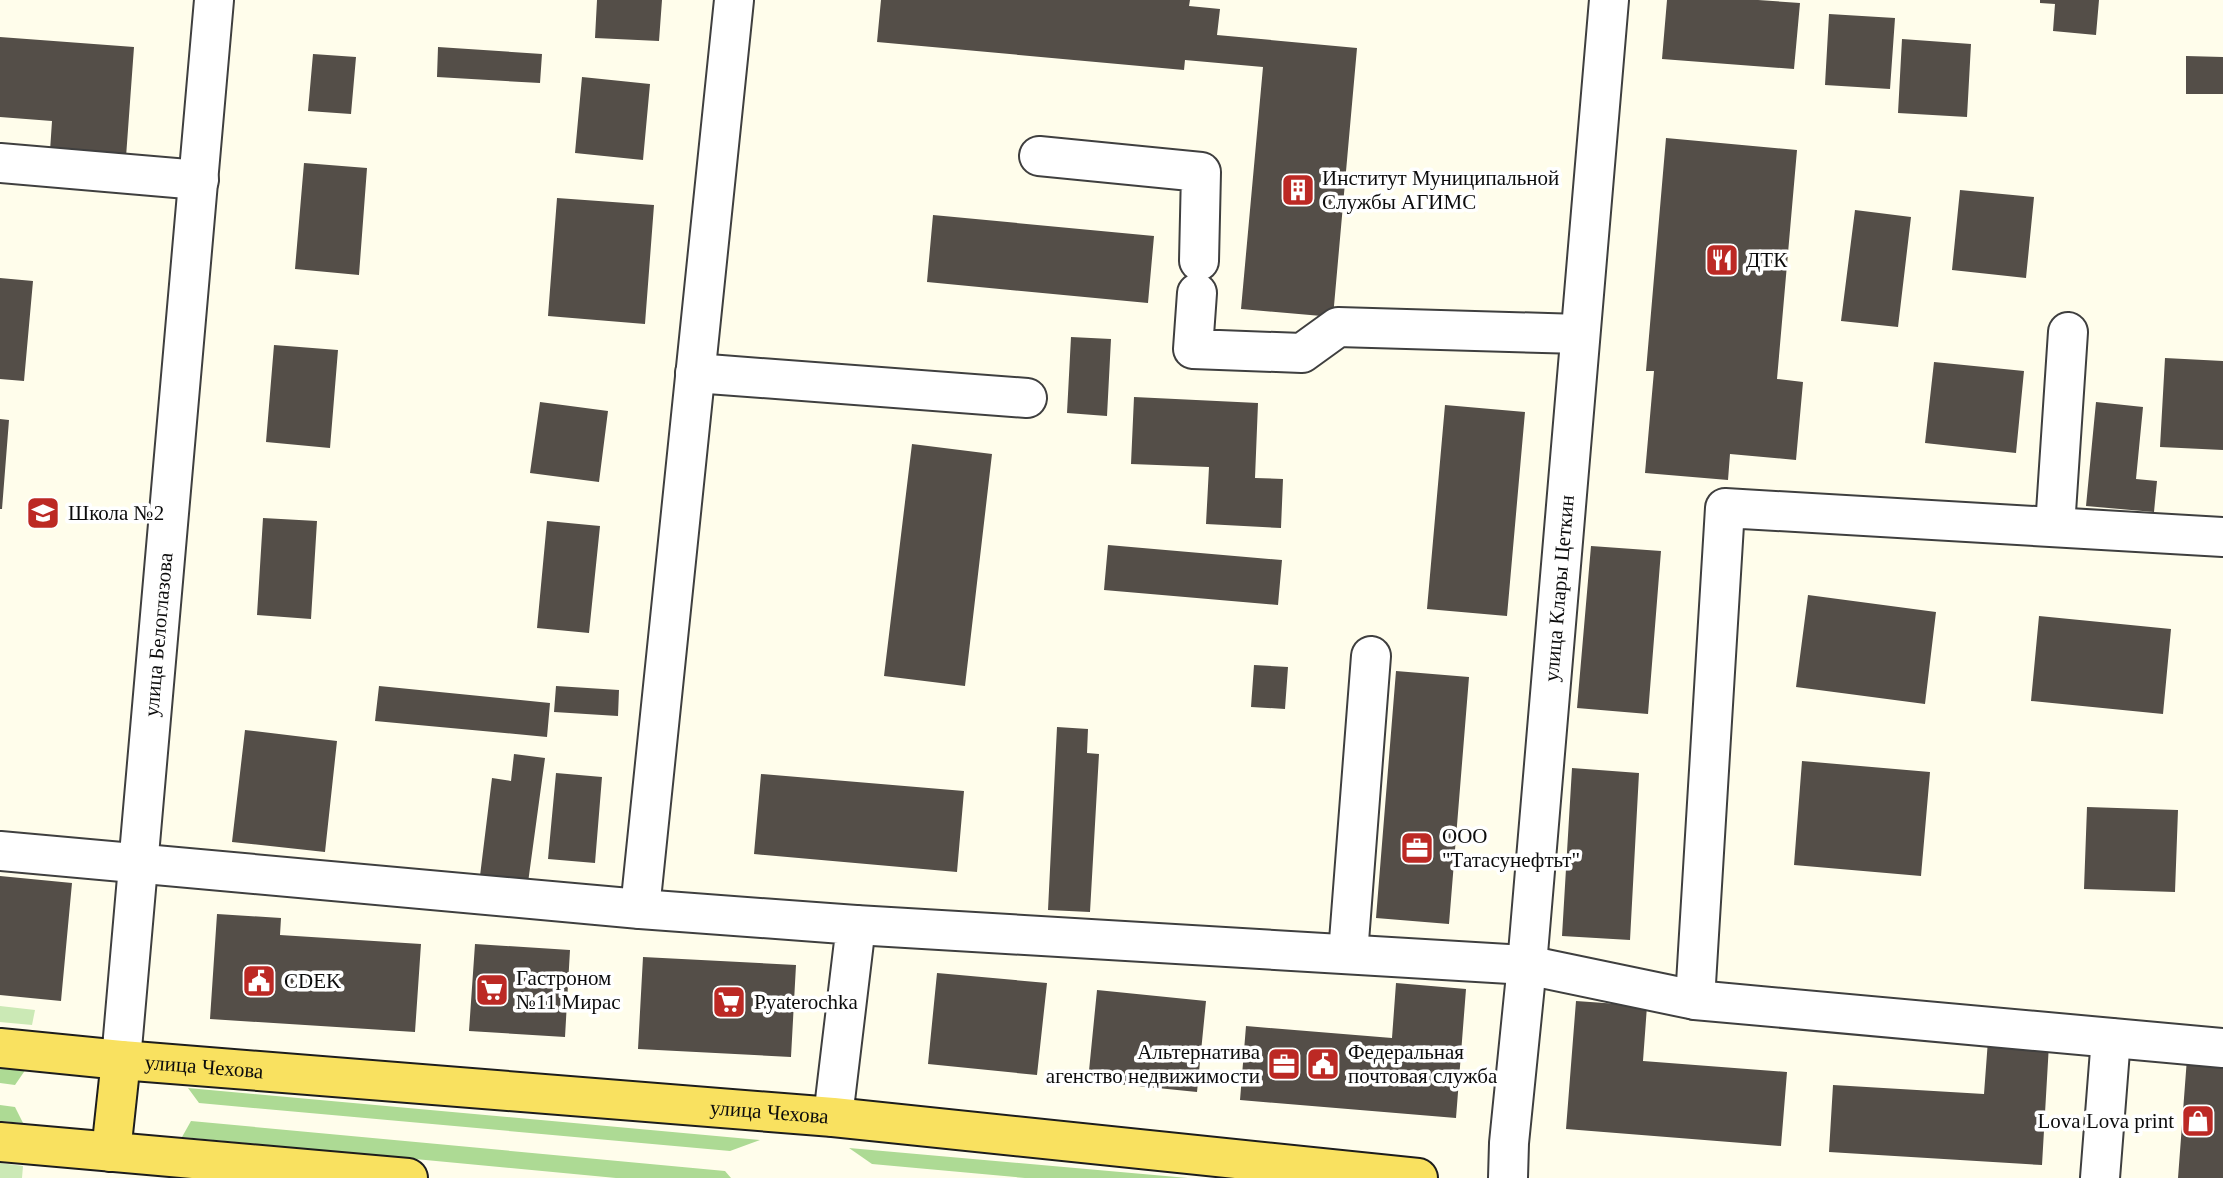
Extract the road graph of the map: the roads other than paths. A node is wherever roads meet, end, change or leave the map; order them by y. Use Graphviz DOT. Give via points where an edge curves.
graph roads {
  1 [pos="214,0"];
  2 [pos="734,0"];
  3 [pos="1609,0"];
  4 [pos="1039,156"];
  5 [pos="0,163"];
  6 [pos="199,180"];
  7 [pos="2068,332"];
  8 [pos="1580,334"];
  9 [pos="695,373"];
  10 [pos="1027,398"];
  11 [pos="2055,527"];
  12 [pos="2223,537"];
  13 [pos="1371,656"];
  14 [pos="0,851"];
  15 [pos="138,864"];
  16 [pos="640,909"];
  17 [pos="856,925"];
  18 [pos="1348,954"];
  19 [pos="1527,965"];
  20 [pos="1695,1000"];
  21 [pos="2110,1038"];
  22 [pos="0,1048"];
  23 [pos="2223,1048"];
  24 [pos="121,1060"];
  25 [pos="833,1117"];
  26 [pos="0,1142"];
  27 [pos="109,1165"];
  28 [pos="408,1178"];
  29 [pos="1418,1178"];
  30 [pos="1508,1178"];
  31 [pos="2100,1178"];
  1 -- 6 [label="street, улица Белоглазова"];
  2 -- 9 [label="street"];
  3 -- 8 [label="street, улица Клары Цеткин"];
  4 -- 8 [label="street" via="1201,172 1193,349 1302,352 1338,327"];
  5 -- 6 [label="street"];
  6 -- 15 [label="street, улица Белоглазова"];
  7 -- 11 [label="street"];
  8 -- 19 [label="street, улица Клары Цеткин"];
  9 -- 10 [label="street"];
  9 -- 16 [label="street"];
  11 -- 12 [label="street"];
  11 -- 20 [label="street" via="1725,508"];
  13 -- 18 [label="street"];
  14 -- 15 [label="street"];
  15 -- 16 [label="street"];
  15 -- 24 [label="street, улица Белоглазова"];
  16 -- 17 [label="street"];
  17 -- 18 [label="street"];
  17 -- 25 [label="street"];
  18 -- 19 [label="street"];
  19 -- 20 [label="street"];
  19 -- 30 [label="street, улица Клары Цеткин"];
  20 -- 21 [label="street"];
  21 -- 23 [label="street"];
  21 -- 31 [label="street"];
  22 -- 24 [label="main road, улица Чехова"];
  24 -- 25 [label="main road, улица Чехова"];
  24 -- 27 [label="main road, улица Чехова"];
  25 -- 29 [label="main road, улица Чехова"];
  26 -- 27 [label="main road"];
  27 -- 28 [label="main road"];
}
